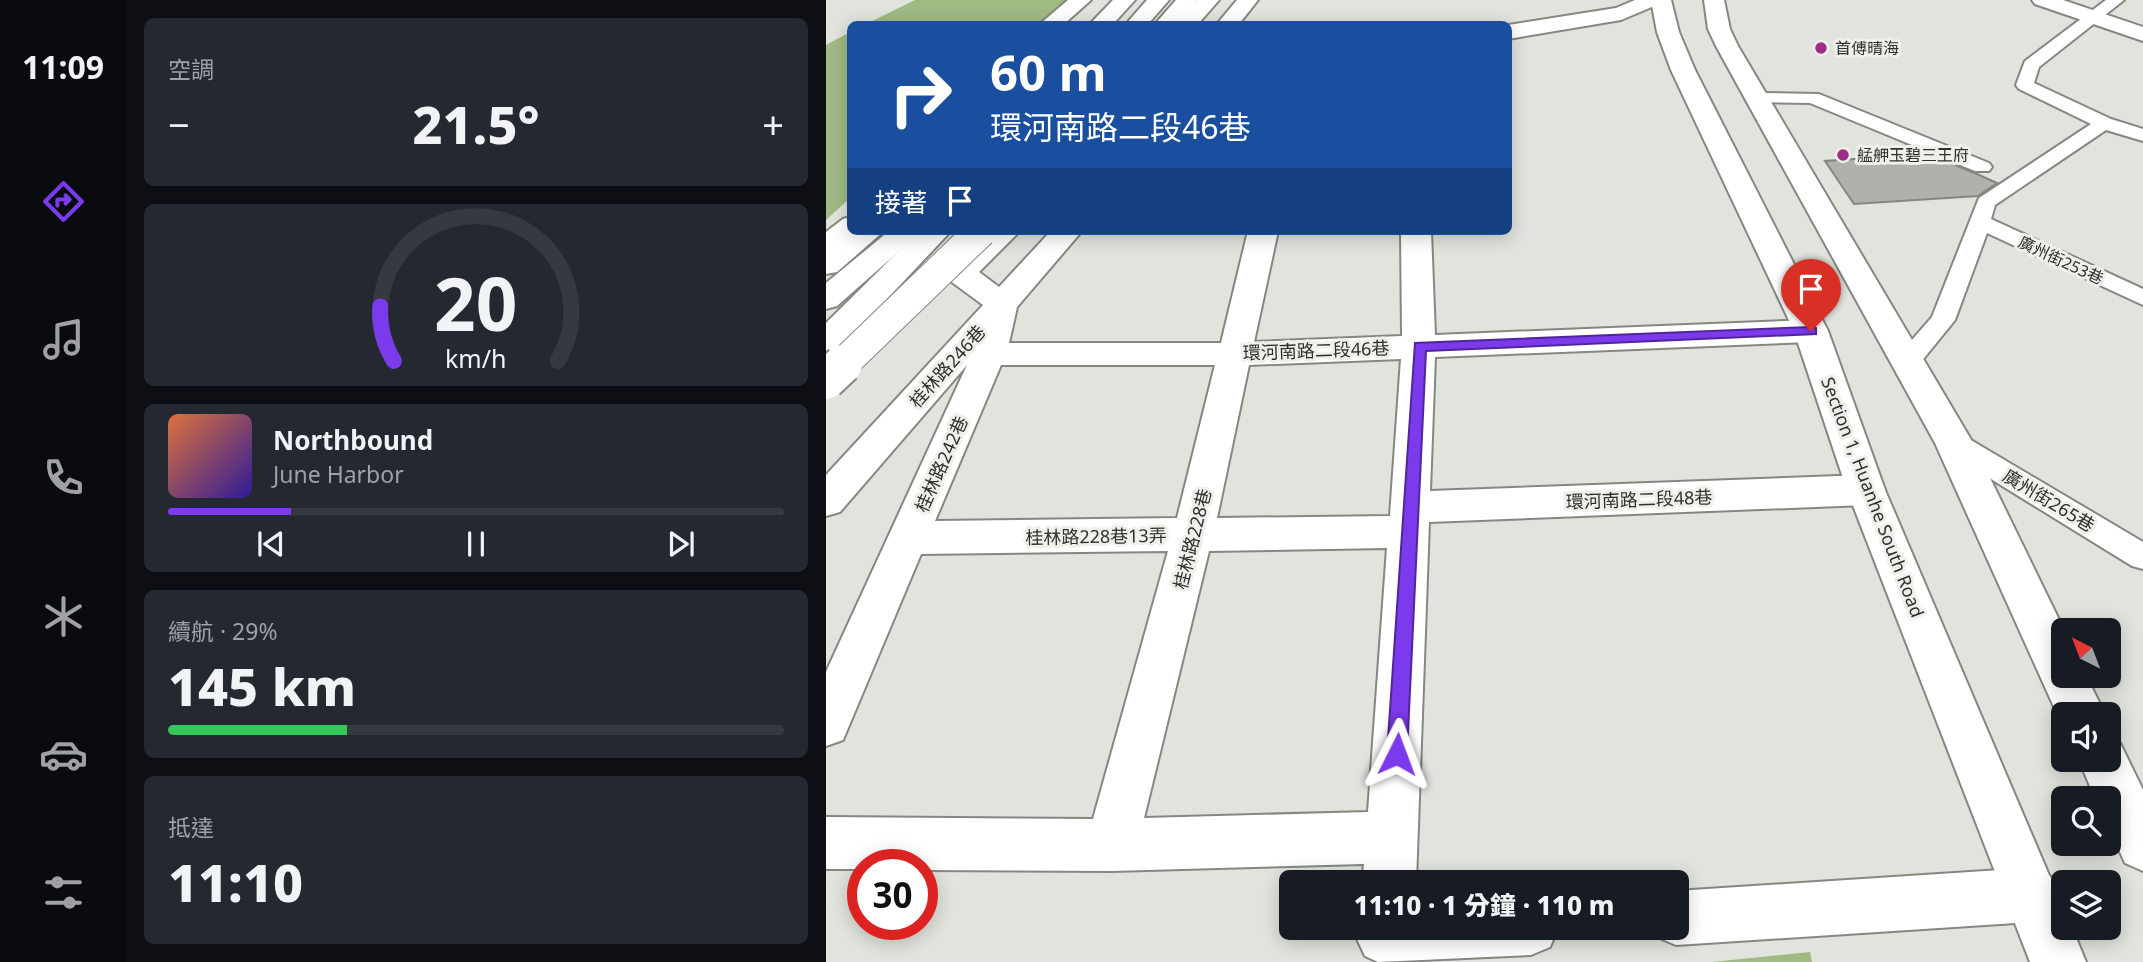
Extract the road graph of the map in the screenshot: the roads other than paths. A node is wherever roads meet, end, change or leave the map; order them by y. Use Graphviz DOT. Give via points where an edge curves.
graph roads {
  1 [pos="1081,0"];
  2 [pos="1118,0"];
  3 [pos="1125,0"];
  4 [pos="1159,0"];
  5 [pos="1188,0"];
  6 [pos="1209,0"];
  7 [pos="1248,0"];
  8 [pos="1652,0"];
  9 [pos="1661,0"];
  10 [pos="1714,0"];
  11 [pos="2042,0"];
  12 [pos="2116,0"];
  13 [pos="2092,16"];
  14 [pos="1055,21"];
  15 [pos="1094,21"];
  16 [pos="1104,21"];
  17 [pos="1140,21"];
  18 [pos="1169,21"];
  19 [pos="1188,21"];
  20 [pos="1230,21"];
  21 [pos="1512,31"];
  22 [pos="2143,34"];
  23 [pos="1759,98"];
  24 [pos="2104,123"];
  25 [pos="2143,135"];
  26 [pos="1982,167"];
  27 [pos="1980,222"];
  28 [pos="847,226"];
  29 [pos="865,235"];
  30 [pos="902,235"];
  31 [pos="932,235"];
  32 [pos="977,235"];
  33 [pos="1001,235"];
  34 [pos="1063,235"];
  35 [pos="1262,235"];
  36 [pos="1416,235"];
  37 [pos="826,243"];
  38 [pos="826,265"];
  39 [pos="960,273"];
  40 [pos="2143,298"];
  41 [pos="826,299"];
  42 [pos="1002,304"];
  43 [pos="1811,331"];
  44 [pos="826,343"];
  45 [pos="1419,346"];
  46 [pos="989,354"];
  47 [pos="1236,354"];
  48 [pos="1907,362"];
  49 [pos="826,379"];
  50 [pos="1954,443"];
  51 [pos="1866,490"];
  52 [pos="826,501"];
  53 [pos="1410,519"];
  54 [pos="1193,535"];
  55 [pos="909,538"];
  56 [pos="2143,557"];
  57 [pos="2075,702"];
  58 [pos="826,724"];
  59 [pos="2109,772"];
  60 [pos="826,843"];
  61 [pos="1112,845"];
  62 [pos="2143,845"];
  63 [pos="1390,859"];
  64 [pos="2031,895"];
  65 [pos="1689,917"];
  66 [pos="1405,940"];
  67 [pos="1384,942"];
  68 [pos="2057,962"];
  1 -- 14 [label="main road"];
  2 -- 15 [label="main road"];
  3 -- 16 [label="main road"];
  4 -- 17 [label="main road"];
  5 -- 18 [label="main road"];
  6 -- 19 [label="main road"];
  7 -- 20 [label="main road"];
  8 -- 21 [label="main road" via="1621,14"];
  9 -- 43 [label="main road, Section 1, Huanhe South Road" via="1683,70"];
  10 -- 23 [label="main road" via="1719,29"];
  11 -- 13 [label="main road"];
  12 -- 13 [label="lane"];
  13 -- 22 [label="main road"];
  13 -- 24 [label="lane" via="2031,65 2025,85"];
  23 -- 26 [label="lane" via="1813,98"];
  23 -- 48 [label="main road"];
  24 -- 25 [label="lane"];
  24 -- 27 [label="lane" via="1986,202"];
  27 -- 40 [label="lane, 廣州街253巷"];
  27 -- 48 [label="lane" via="1943,320"];
  28 -- 37 [label="lane"];
  29 -- 38 [label="main road"];
  30 -- 41 [label="main road"];
  31 -- 44 [label="main road"];
  32 -- 49 [label="main road, bridge"];
  33 -- 39 [label="main road"];
  34 -- 42 [label="main road, 桂林路246巷"];
  35 -- 47 [label="main road, 桂林路228巷"];
  36 -- 45 [label="main road"];
  39 -- 42 [label="main road"];
  39 -- 49 [label="lane"];
  42 -- 46 [label="main road, 桂林路242巷"];
  42 -- 52 [label="main road, 桂林路246巷"];
  43 -- 45 [label="main road, 環河南路二段46巷"];
  43 -- 51 [label="main road, Section 1, Huanhe South Road"];
  45 -- 47 [label="main road, 環河南路二段46巷"];
  45 -- 53 [label="main road"];
  46 -- 47 [label="main road, 環河南路二段46巷"];
  46 -- 55 [label="main road, 桂林路242巷"];
  47 -- 54 [label="main road, 桂林路228巷"];
  48 -- 50 [label="main road"];
  50 -- 56 [label="lane, 廣州街265巷"];
  50 -- 57 [label="main road"];
  51 -- 53 [label="main road, 環河南路二段48巷"];
  51 -- 64 [label="main road, Section 1, Huanhe South Road"];
  53 -- 54 [label="main road, 桂林路228巷13弄"];
  53 -- 63 [label="main road"];
  54 -- 55 [label="main road, 桂林路228巷13弄"];
  54 -- 61 [label="main road, 桂林路228巷"];
  55 -- 58 [label="main road, 桂林路242巷"];
  59 -- 62 [label="main road"];
  60 -- 61 [label="main road"];
  61 -- 63 [label="main road"];
  64 -- 65 [label="main road"];
  64 -- 68 [label="main road, Section 1, Huanhe South Road"];
  66 -- 67 [label="main road"];
}
